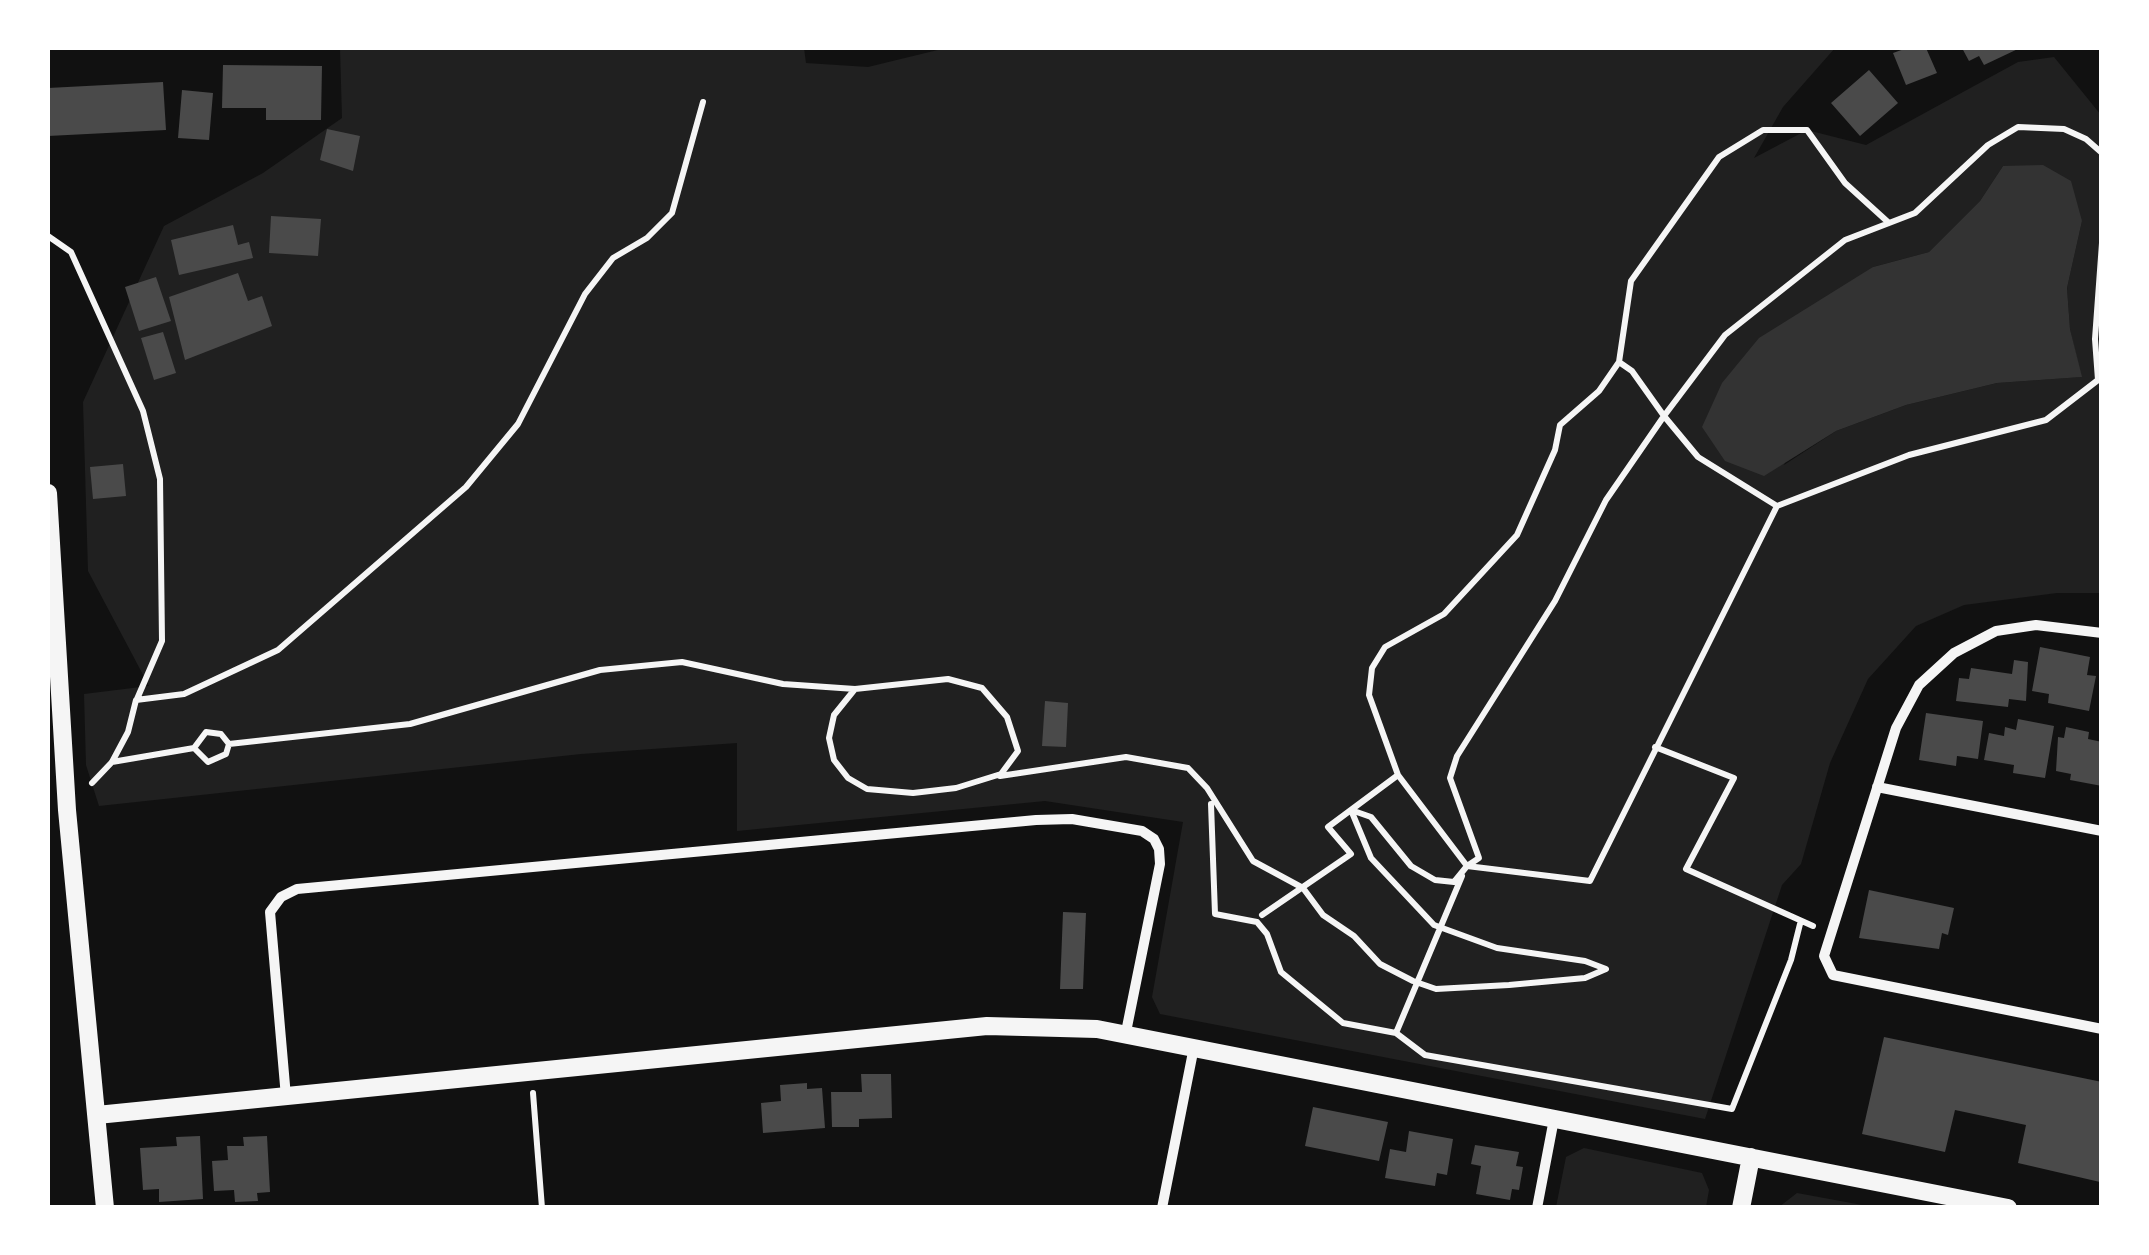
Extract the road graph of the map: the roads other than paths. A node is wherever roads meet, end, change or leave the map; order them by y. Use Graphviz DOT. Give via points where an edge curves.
graph roads {
  1 [pos="48,492"];
  2 [pos="2102,633"];
  3 [pos="1877,787"];
  4 [pos="2102,831"];
  5 [pos="2102,1030"];
  6 [pos="1126,1032"];
  7 [pos="1194,1047"];
  8 [pos="286,1096"];
  9 [pos="97,1115"];
  10 [pos="1554,1119"];
  11 [pos="1751,1157"];
  12 [pos="106,1208"];
  13 [pos="1162,1208"];
  14 [pos="1537,1208"];
  15 [pos="1741,1208"];
  16 [pos="2008,1208"];
  1 -- 9 [label="street" via="67,810"];
  2 -- 3 [label="street" via="2036,625 1996,631 1954,654 1920,685 1896,728"];
  3 -- 4 [label="street"];
  3 -- 5 [label="street" via="1829,929 1824,956 1833,975"];
  6 -- 7 [label="street"];
  6 -- 8 [label="street" via="987,1026"];
  6 -- 8 [label="street" via="1160,864 1154,839 1072,819 1036,820 297,889 270,912"];
  7 -- 10 [label="street"];
  7 -- 13 [label="street"];
  8 -- 9 [label="street"];
  9 -- 12 [label="street"];
  10 -- 11 [label="street"];
  10 -- 14 [label="street"];
  11 -- 15 [label="street"];
  11 -- 16 [label="street"];
}
